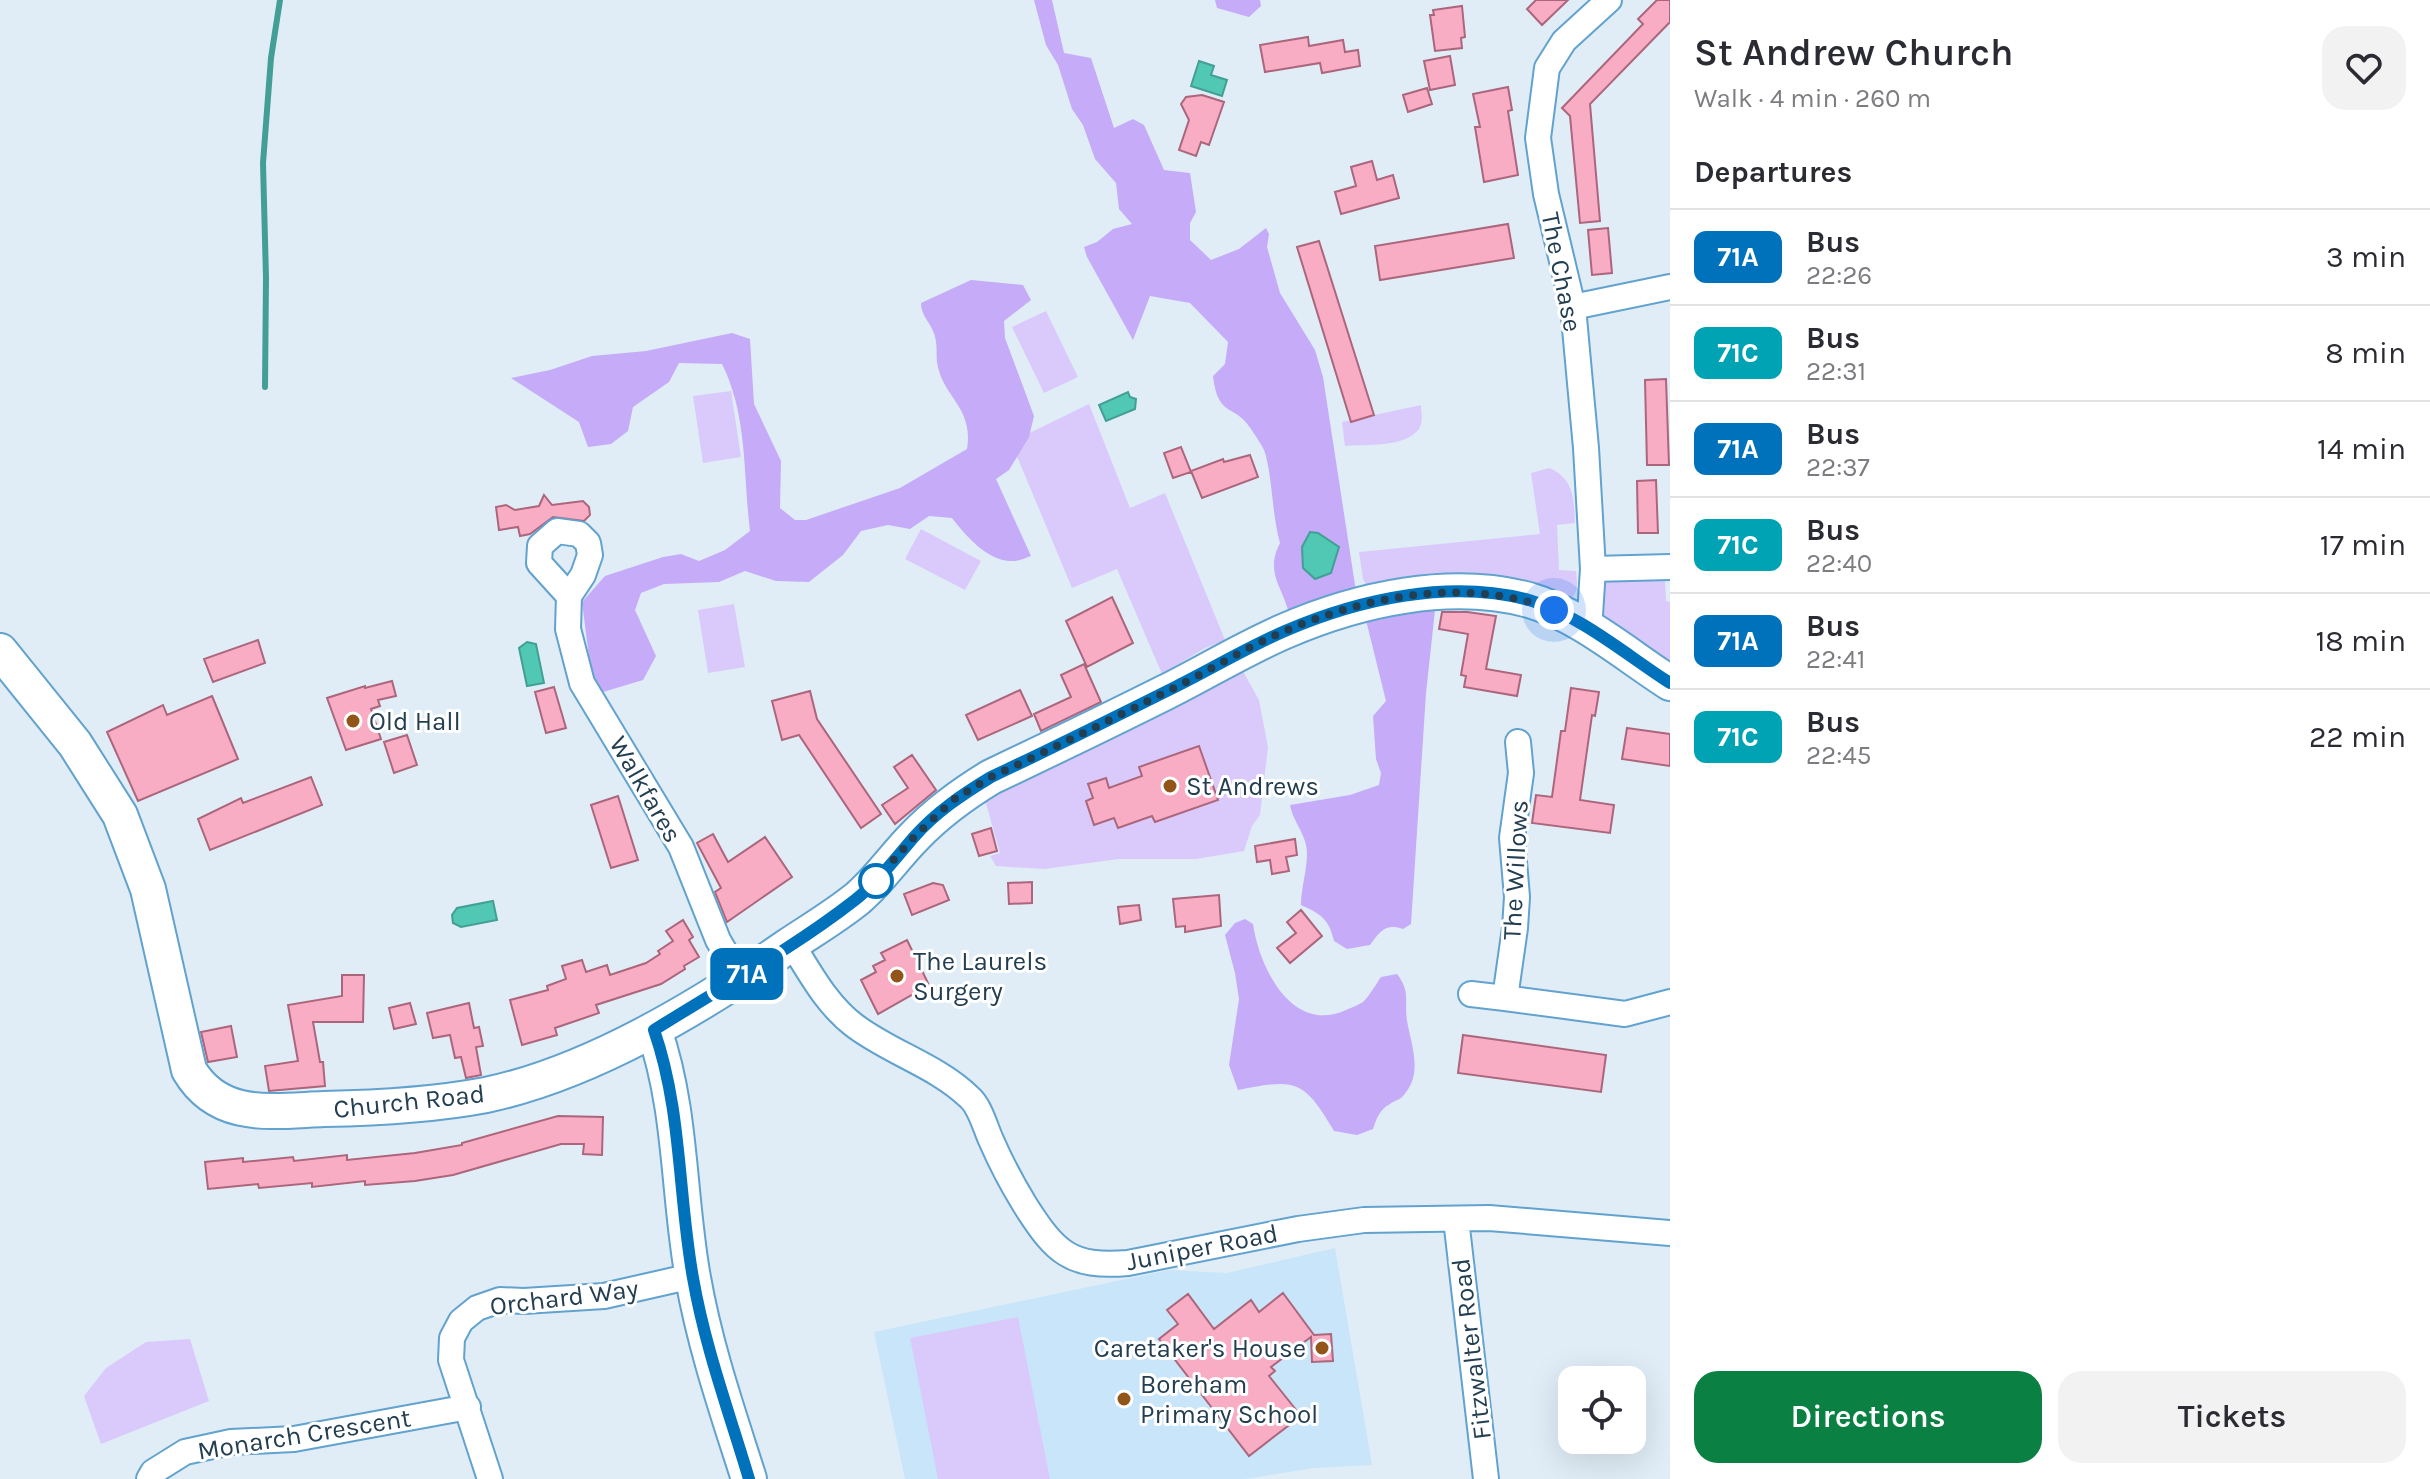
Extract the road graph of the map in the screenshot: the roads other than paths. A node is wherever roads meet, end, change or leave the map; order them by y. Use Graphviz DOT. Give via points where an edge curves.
graph roads {
  1 [pos="1609,0"];
  2 [pos="1670,287"];
  3 [pos="1573,307"];
  4 [pos="1670,567"];
  5 [pos="1593,569"];
  6 [pos="569,596"];
  7 [pos="1589,630"];
  8 [pos="0,651"];
  9 [pos="1670,683"];
  10 [pos="1518,742"];
  11 [pos="792,944"];
  12 [pos="740,978"];
  13 [pos="1471,994"];
  14 [pos="1505,998"];
  15 [pos="1670,1002"];
  16 [pos="654,1030"];
  17 [pos="1456,1219"];
  18 [pos="1670,1233"];
  19 [pos="692,1276"];
  20 [pos="468,1407"];
  21 [pos="149,1479"];
  22 [pos="490,1479"];
  23 [pos="749,1479"];
  24 [pos="1486,1479"];
  1 -- 3 [label="street, The Chase" via="1564,41 1547,68 1538,138"];
  2 -- 3 [label="street"];
  3 -- 5 [label="street, The Chase"];
  4 -- 5 [label="street"];
  5 -- 7 [label="street, The Chase"];
  6 -- 12 [label="street, Walkfares" via="568,629 582,683 681,847 718,940"];
  7 -- 9 [label="street, Church Road"];
  7 -- 11 [label="street, Church Road" via="1531,601 1469,591 1363,604 1285,631 953,800 858,898"];
  8 -- 16 [label="street, Church Road" via="75,744 120,815 148,889 189,1070 210,1097 264,1111 450,1100 524,1084"];
  10 -- 14 [label="street, The Willows" via="1521,773 1512,838 1517,897"];
  11 -- 12 [label="street, Church Road"];
  11 -- 17 [label="street, Juniper Road" via="832,1005 853,1025 972,1099 1006,1175 1054,1247 1073,1258 1105,1265 1128,1263 1331,1223"];
  12 -- 16 [label="street, Church Road"];
  13 -- 14 [label="street"];
  14 -- 15 [label="street" via="1625,1014"];
  16 -- 19 [label="street" via="676,1121"];
  17 -- 18 [label="street, Juniper Road"];
  17 -- 24 [label="street, Fitzwalter Road"];
  19 -- 20 [label="street, Orchard Way" via="604,1296 500,1300 477,1308 452,1338 451,1360"];
  19 -- 23 [label="street"];
  20 -- 21 [label="street, Monarch Crescent" via="294,1439 200,1448 185,1452"];
  20 -- 22 [label="street, Orchard Way"];
}
